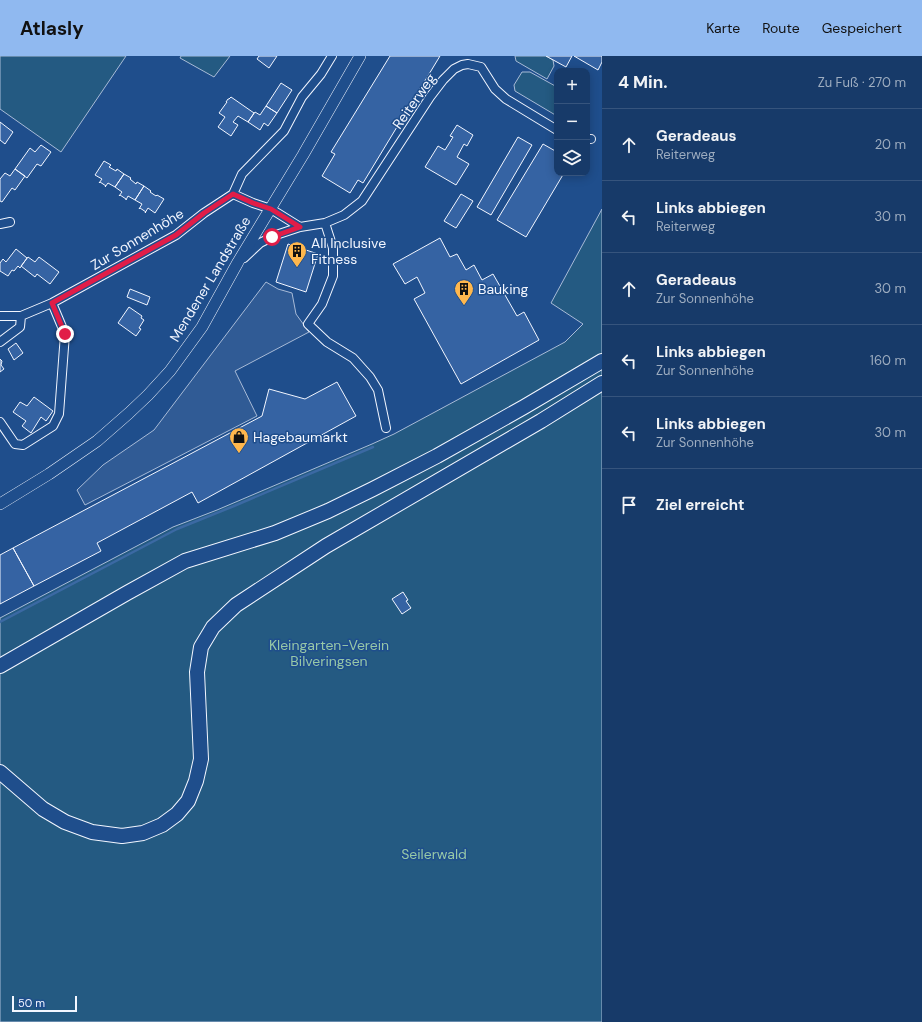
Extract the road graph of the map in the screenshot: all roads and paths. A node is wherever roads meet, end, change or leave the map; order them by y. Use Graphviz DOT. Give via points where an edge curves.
graph roads {
  1 [pos="332,56"];
  2 [pos="360,56"];
  3 [pos="554,128"];
  4 [pos="233,194"];
  5 [pos="271,209"];
  6 [pos="10,222"];
  7 [pos="325,223"];
  8 [pos="0,224"];
  9 [pos="300,227"];
  10 [pos="238,262"];
  11 [pos="52,303"];
  12 [pos="0,316"];
  13 [pos="22,316"];
  14 [pos="0,342"];
  15 [pos="602,361"];
  16 [pos="602,383"];
  17 [pos="0,422"];
  18 [pos="386,428"];
  19 [pos="0,504"];
  20 [pos="0,666"];
  21 [pos="0,772"];
  1 -- 4 [label="street" via="302,97 284,131 242,174"];
  2 -- 5 [label="main road, Mendener Landstraße"];
  3 -- 7 [label="street, Reiterweg" via="506,99 495,89 481,67 462,64 443,80 430,97 362,201 344,215"];
  4 -- 5 [label="street"];
  4 -- 11 [label="street, Zur Sonnenhöhe" via="176,235"];
  5 -- 9 [label="street"];
  5 -- 10 [label="main road, Mendener Landstraße"];
  6 -- 8 [label="street"];
  7 -- 9 [label="street, Reiterweg"];
  7 -- 18 [label="street" via="333,248 333,276 322,304 308,324 327,342 353,358 370,377 378,390"];
  9 -- 10 [label="street, Reiterweg" via="260,243"];
  10 -- 19 [label="main road, Mendener Landstraße" via="202,327 170,371 148,395 97,441"];
  11 -- 13 [label="street, Zur Sonnenhöhe"];
  11 -- 17 [label="street" via="65,334 59,414 53,426 23,445 15,444"];
  12 -- 13 [label="street, Zur Sonnenhöhe"];
  13 -- 14 [label="street" via="20,327"];
  15 -- 20 [label="highway" via="437,456 386,482 328,511 275,533 186,561"];
  16 -- 21 [label="highway" via="326,546 236,605 213,627 201,647 197,672 201,759 196,781 188,801 177,814 162,825 143,833 122,836 92,832 65,822 43,809"];
}
